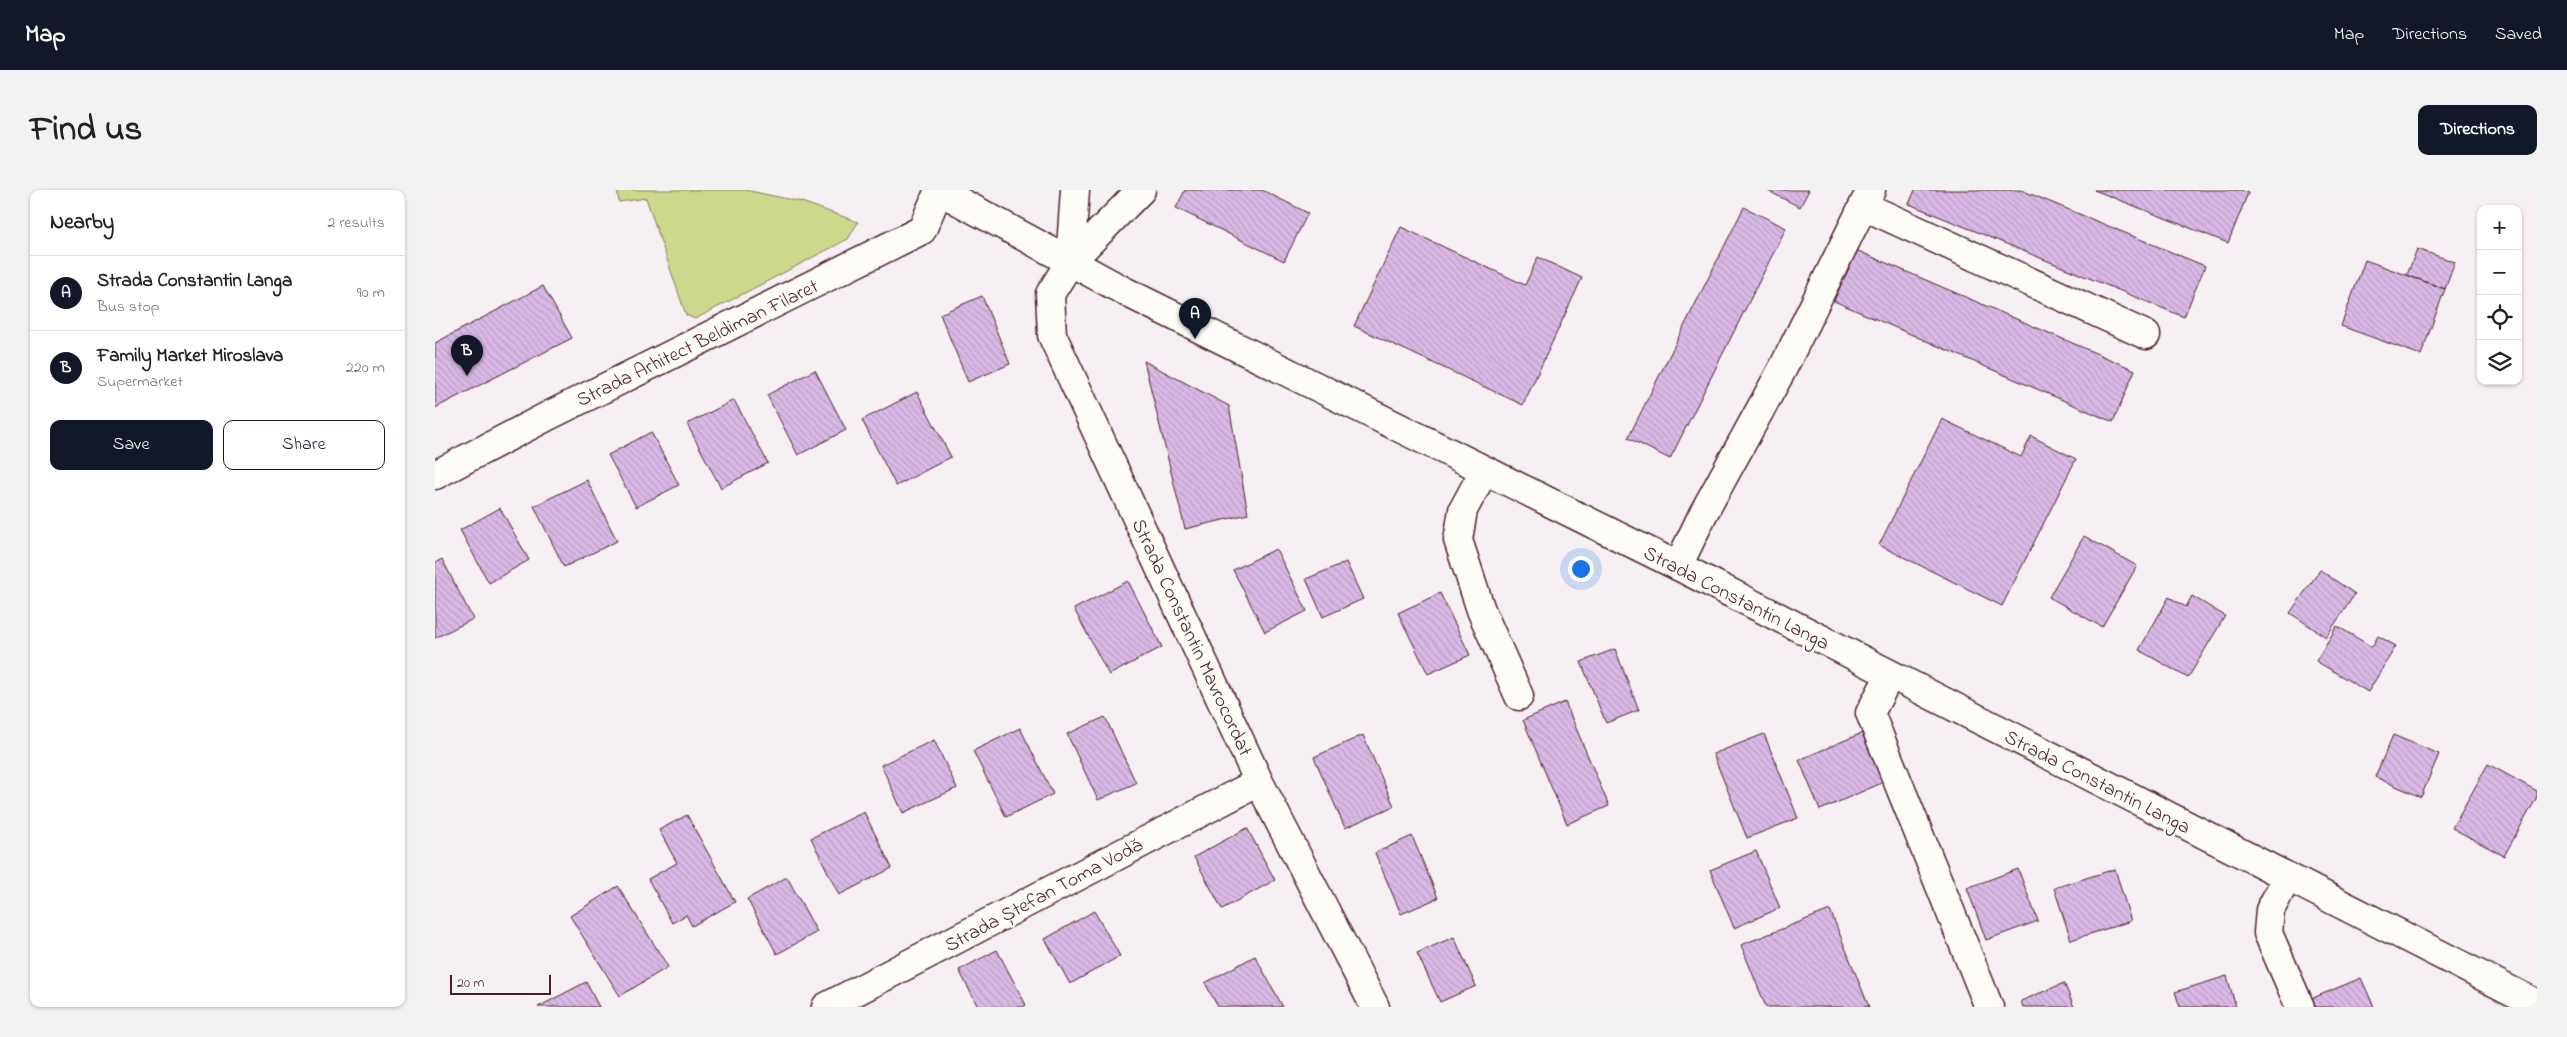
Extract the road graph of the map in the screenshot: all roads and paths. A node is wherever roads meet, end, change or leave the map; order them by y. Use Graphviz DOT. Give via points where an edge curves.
graph roads {
  1 [pos="938,190"];
  2 [pos="1075,190"];
  3 [pos="1141,190"];
  4 [pos="1868,198"];
  5 [pos="1070,262"];
  6 [pos="2146,336"];
  7 [pos="1484,472"];
  8 [pos="435,475"];
  9 [pos="1678,566"];
  10 [pos="1890,675"];
  11 [pos="1519,696"];
  12 [pos="1259,782"];
  13 [pos="2287,878"];
  14 [pos="2537,1004"];
  15 [pos="826,1007"];
  16 [pos="1375,1007"];
  17 [pos="1989,1007"];
  18 [pos="2300,1007"];
  1 -- 5 [label="street, Strada Constantin Langa"];
  1 -- 8 [label="street, Strada Arhitect Beldiman Filaret" via="922,230"];
  2 -- 5 [label="street"];
  3 -- 5 [label="street, Strada Constantin Mavrocordat"];
  4 -- 6 [label="street"];
  4 -- 9 [label="street"];
  5 -- 7 [label="street, Strada Constantin Langa"];
  5 -- 12 [label="street, Strada Constantin Mavrocordat" via="1050,294 1053,336"];
  7 -- 9 [label="street, Strada Constantin Langa"];
  7 -- 11 [label="street" via="1463,510 1458,540 1481,610"];
  9 -- 10 [label="street, Strada Constantin Langa"];
  10 -- 13 [label="street, Strada Constantin Langa"];
  10 -- 17 [label="street" via="1870,713"];
  12 -- 15 [label="street, Strada Ștefan Toma Vodă"];
  12 -- 16 [label="street, Strada Constantin Mavrocordat"];
  13 -- 14 [label="street, Strada Constantin Langa"];
  13 -- 18 [label="street" via="2270,910 2268,934"];
}
